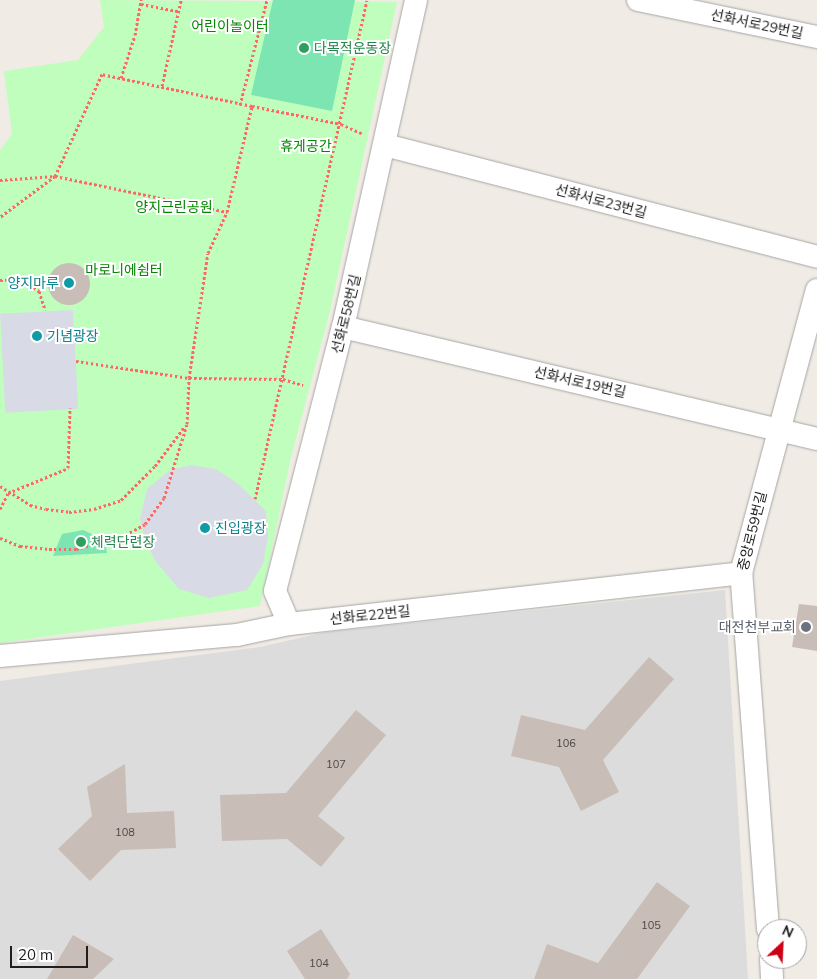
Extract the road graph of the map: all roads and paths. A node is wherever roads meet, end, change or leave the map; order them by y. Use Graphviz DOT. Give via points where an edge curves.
graph roads {
  1 [pos="181,0"];
  2 [pos="266,0"];
  3 [pos="367,0"];
  4 [pos="416,0"];
  5 [pos="638,0"];
  6 [pos="141,2"];
  7 [pos="178,11"];
  8 [pos="817,37"];
  9 [pos="121,78"];
  10 [pos="162,86"];
  11 [pos="240,105"];
  12 [pos="252,106"];
  13 [pos="341,124"];
  14 [pos="385,145"];
  15 [pos="55,176"];
  16 [pos="0,180"];
  17 [pos="227,212"];
  18 [pos="0,217"];
  19 [pos="817,257"];
  20 [pos="0,280"];
  21 [pos="817,290"];
  22 [pos="45,310"];
  23 [pos="343,327"];
  24 [pos="76,361"];
  25 [pos="189,378"];
  26 [pos="283,379"];
  27 [pos="70,408"];
  28 [pos="187,424"];
  29 [pos="779,428"];
  30 [pos="817,439"];
  31 [pos="0,486"];
  32 [pos="8,493"];
  33 [pos="255,500"];
  34 [pos="0,509"];
  35 [pos="0,538"];
  36 [pos="741,573"];
  37 [pos="289,624"];
  38 [pos="0,656"];
  39 [pos="767,919"];
  1 -- 7 [label="path"];
  2 -- 11 [label="path"];
  3 -- 13 [label="path"];
  4 -- 14 [label="street, 선화로58번길"];
  5 -- 8 [label="street, 선화서로29번길"];
  6 -- 7 [label="path"];
  6 -- 9 [label="path"];
  7 -- 10 [label="path"];
  9 -- 10 [label="path"];
  9 -- 15 [label="path" via="102,74"];
  10 -- 11 [label="path"];
  11 -- 12 [label="path"];
  12 -- 13 [label="path"];
  12 -- 17 [label="path"];
  13 -- 26 [label="path"];
  14 -- 19 [label="street, 선화서로23번길"];
  14 -- 23 [label="street, 선화로58번길"];
  15 -- 16 [label="path"];
  15 -- 17 [label="path"];
  15 -- 18 [label="path"];
  17 -- 25 [label="path" via="208,253"];
  20 -- 22 [label="path" via="21,278 40,290"];
  21 -- 29 [label="street, 중앙로59번길"];
  23 -- 29 [label="street, 선화서로19번길"];
  23 -- 37 [label="street, 선화로58번길" via="275,592"];
  24 -- 25 [label="path"];
  25 -- 26 [label="path"];
  25 -- 28 [label="path"];
  26 -- 33 [label="path"];
  27 -- 32 [label="path" via="68,468"];
  28 -- 32 [label="path" via="155,466 121,500 94,510 69,512 30,505"];
  28 -- 35 [label="path" via="164,498 145,524 121,538 76,548 20,546"];
  29 -- 30 [label="street, 선화서로19번길"];
  29 -- 36 [label="street, 중앙로59번길"];
  31 -- 32 [label="path"];
  32 -- 34 [label="path"];
  36 -- 37 [label="street, 선화로22번길"];
  36 -- 39 [label="street, 중앙로59번길"];
  37 -- 38 [label="street, 선화로22번길" via="237,635"];
}
